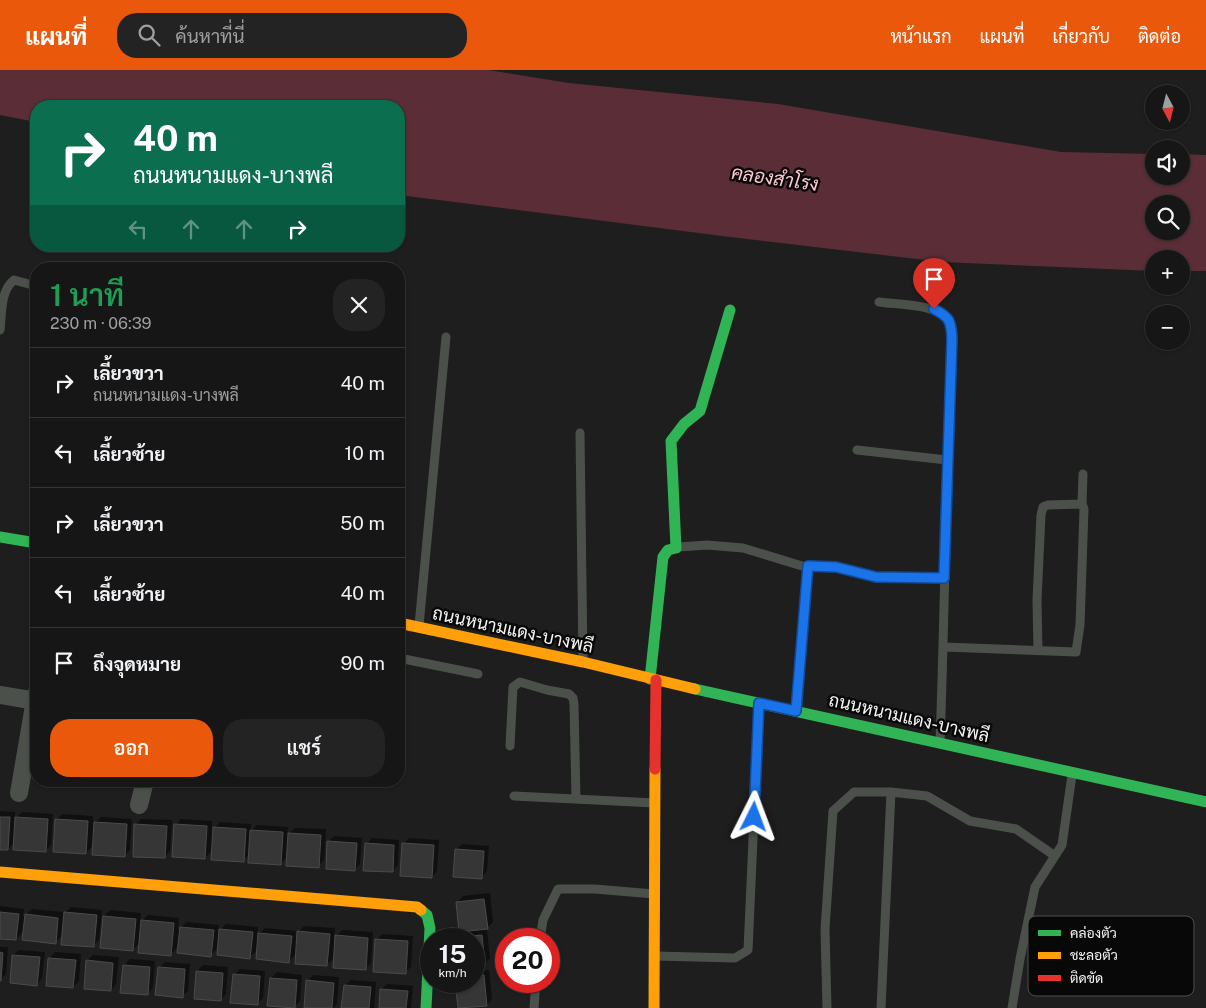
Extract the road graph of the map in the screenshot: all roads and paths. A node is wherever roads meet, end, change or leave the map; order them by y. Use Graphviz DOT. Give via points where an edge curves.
graph roads {
  1 [pos="30,284"];
  2 [pos="878,302"];
  3 [pos="730,310"];
  4 [pos="0,330"];
  5 [pos="446,338"];
  6 [pos="580,433"];
  7 [pos="857,450"];
  8 [pos="947,460"];
  9 [pos="1083,474"];
  10 [pos="1082,504"];
  11 [pos="0,537"];
  12 [pos="30,542"];
  13 [pos="676,548"];
  14 [pos="808,566"];
  15 [pos="944,578"];
  16 [pos="405,624"];
  17 [pos="419,628"];
  18 [pos="944,647"];
  19 [pos="1038,651"];
  20 [pos="405,659"];
  21 [pos="583,662"];
  22 [pos="478,674"];
  23 [pos="653,679"];
  24 [pos="0,695"];
  25 [pos="30,698"];
  26 [pos="759,703"];
  27 [pos="796,711"];
  28 [pos="30,732"];
  29 [pos="940,743"];
  30 [pos="510,746"];
  31 [pos="1073,772"];
  32 [pos="144,787"];
  33 [pos="891,792"];
  34 [pos="19,793"];
  35 [pos="514,796"];
  36 [pos="576,799"];
  37 [pos="655,802"];
  38 [pos="1206,802"];
  39 [pos="139,806"];
  40 [pos="1055,856"];
  41 [pos="0,872"];
  42 [pos="654,894"];
  43 [pos="1029,916"];
  44 [pos="1028,921"];
  45 [pos="542,928"];
  46 [pos="654,956"];
  47 [pos="535,993"];
  48 [pos="426,1008"];
  49 [pos="534,1008"];
  50 [pos="654,1008"];
  51 [pos="827,1008"];
  52 [pos="881,1008"];
  53 [pos="1012,1008"];
  1 -- 4 [label="lane" via="14,280 8,285"];
  2 -- 8 [label="lane" via="934,309 944,314 951,324"];
  3 -- 13 [label="street" via="700,411 671,441"];
  5 -- 17 [label="lane"];
  6 -- 21 [label="lane"];
  7 -- 8 [label="lane"];
  8 -- 15 [label="lane"];
  9 -- 10 [label="lane"];
  10 -- 19 [label="lane" via="1048,505 1043,507 1040,515"];
  10 -- 19 [label="lane" via="1080,616 1076,652"];
  11 -- 12 [label="street"];
  13 -- 14 [label="lane" via="707,545 743,548"];
  13 -- 23 [label="street" via="668,550 663,557"];
  14 -- 15 [label="lane" via="836,567 876,577"];
  14 -- 27 [label="lane"];
  15 -- 18 [label="lane"];
  16 -- 17 [label="street, ถนนหนามแดง-บางพลี"];
  17 -- 21 [label="street, ถนนหนามแดง-บางพลี"];
  18 -- 19 [label="lane"];
  18 -- 29 [label="lane"];
  20 -- 22 [label="lane"];
  21 -- 23 [label="street, ถนนหนามแดง-บางพลี"];
  23 -- 26 [label="street, ถนนหนามแดง-บางพลี"];
  23 -- 37 [label="street"];
  24 -- 25 [label="street"];
  26 -- 27 [label="street, ถนนหนามแดง-บางพลี"];
  26 -- 46 [label="lane" via="748,950 735,958"];
  27 -- 29 [label="street, ถนนหนามแดง-บางพลี"];
  28 -- 34 [label="street"];
  29 -- 31 [label="street, ถนนหนามแดง-บางพลี"];
  30 -- 36 [label="lane" via="513,687 520,682 569,694 574,704"];
  31 -- 38 [label="street, ถนนหนามแดง-บางพลี"];
  31 -- 40 [label="lane" via="1062,845"];
  32 -- 39 [label="street"];
  33 -- 40 [label="lane" via="927,796 970,821 1016,829"];
  33 -- 51 [label="lane" via="854,792 833,811 825,929"];
  33 -- 52 [label="lane"];
  35 -- 36 [label="lane"];
  36 -- 37 [label="lane"];
  37 -- 42 [label="street"];
  40 -- 43 [label="lane" via="1035,888"];
  41 -- 48 [label="street" via="417,907 427,915 430,928"];
  42 -- 45 [label="lane" via="558,889"];
  42 -- 46 [label="street"];
  44 -- 53 [label="lane"];
  46 -- 50 [label="street"];
  47 -- 49 [label="lane"];
}
